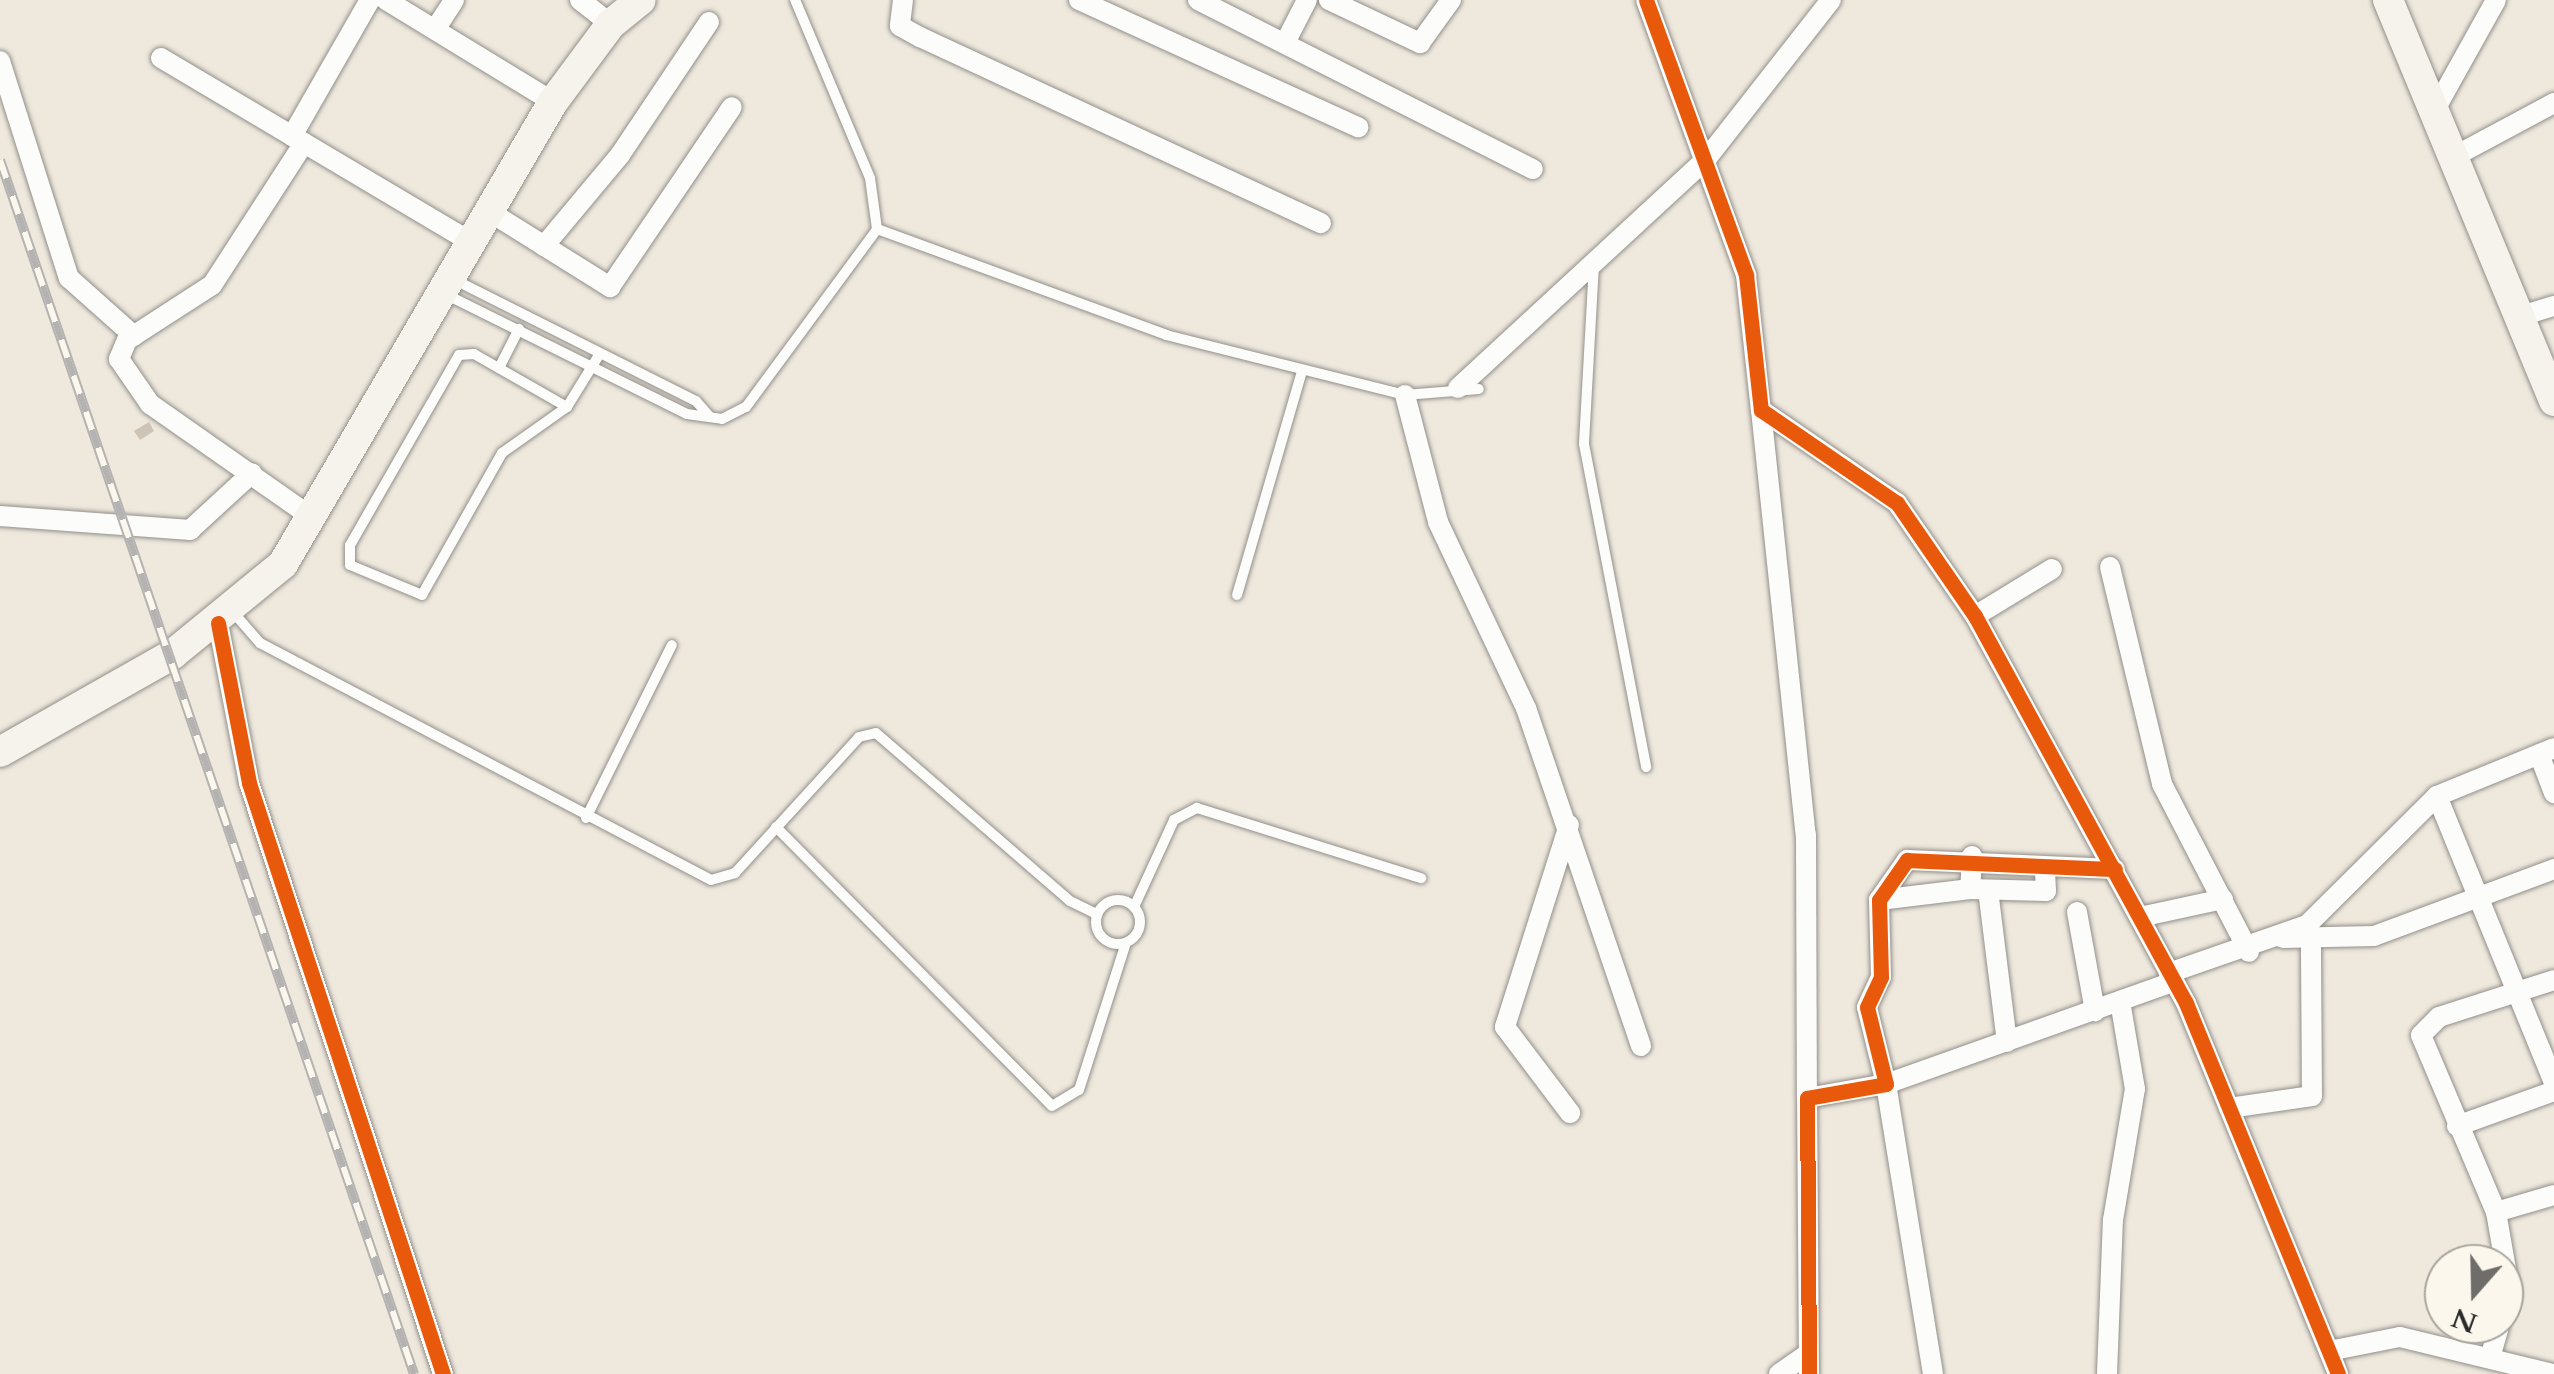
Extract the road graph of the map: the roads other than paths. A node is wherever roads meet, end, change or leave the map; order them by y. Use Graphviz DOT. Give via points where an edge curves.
graph roads {
  1 [pos="370,0"];
  2 [pos="386,0"];
  3 [pos="454,0"];
  4 [pos="580,0"];
  5 [pos="641,0"];
  6 [pos="795,0"];
  7 [pos="903,0"];
  8 [pos="1079,0"];
  9 [pos="1198,0"];
  10 [pos="1307,0"];
  11 [pos="1330,0"];
  12 [pos="1451,0"];
  13 [pos="1646,0"];
  14 [pos="1832,0"];
  15 [pos="2388,0"];
  16 [pos="2496,0"];
  17 [pos="709,22"];
  18 [pos="611,24"];
  19 [pos="436,28"];
  20 [pos="1285,43"];
  21 [pos="162,58"];
  22 [pos="0,60"];
  23 [pos="553,102"];
  24 [pos="2554,103"];
  25 [pos="2437,106"];
  26 [pos="732,107"];
  27 [pos="1358,128"];
  28 [pos="298,139"];
  29 [pos="2457,155"];
  30 [pos="1707,158"];
  31 [pos="1532,169"];
  32 [pos="490,212"];
  33 [pos="1321,223"];
  34 [pos="876,229"];
  35 [pos="472,243"];
  36 [pos="544,246"];
  37 [pos="1594,262"];
  38 [pos="448,286"];
  39 [pos="2554,306"];
  40 [pos="2521,316"];
  41 [pos="526,318"];
  42 [pos="518,330"];
  43 [pos="134,336"];
  44 [pos="599,355"];
  45 [pos="593,366"];
  46 [pos="499,368"];
  47 [pos="1302,370"];
  48 [pos="1469,389"];
  49 [pos="1405,395"];
  50 [pos="2554,402"];
  51 [pos="566,407"];
  52 [pos="1761,410"];
  53 [pos="709,416"];
  54 [pos="252,473"];
  55 [pos="0,516"];
  56 [pos="313,518"];
  57 [pos="2110,567"];
  58 [pos="2052,568"];
  59 [pos="1237,595"];
  60 [pos="1975,616"];
  61 [pos="226,618"];
  62 [pos="672,645"];
  63 [pos="2546,751"];
  64 [pos="0,752"];
  65 [pos="1646,766"];
  66 [pos="2554,793"];
  67 [pos="2437,796"];
  68 [pos="586,818"];
  69 [pos="1568,825"];
  70 [pos="776,827"];
  71 [pos="1972,856"];
  72 [pos="2115,868"];
  73 [pos="2554,870"];
  74 [pos="2045,871"];
  75 [pos="1421,878"];
  76 [pos="1979,889"];
  77 [pos="2223,898"];
  78 [pos="2478,898"];
  79 [pos="1880,900"];
  80 [pos="1134,907"];
  81 [pos="2077,912"];
  82 [pos="1097,914"];
  83 [pos="2140,918"];
  84 [pos="2283,938"];
  85 [pos="2311,940"];
  86 [pos="1126,943"];
  87 [pos="2249,952"];
  88 [pos="2171,977"];
  89 [pos="2554,980"];
  90 [pos="2517,992"];
  91 [pos="2120,1001"];
  92 [pos="2095,1011"];
  93 [pos="2007,1042"];
  94 [pos="1642,1046"];
  95 [pos="2554,1082"];
  96 [pos="1886,1084"];
  97 [pos="2554,1091"];
  98 [pos="1807,1098"];
  99 [pos="2229,1108"];
  100 [pos="1570,1113"];
  101 [pos="2457,1126"];
  102 [pos="2554,1195"];
  103 [pos="2496,1212"];
  104 [pos="2502,1244"];
  105 [pos="2494,1344"];
  106 [pos="2329,1351"];
  107 [pos="2490,1358"];
  108 [pos="1809,1364"];
  109 [pos="442,1374"];
  110 [pos="1779,1374"];
  111 [pos="1933,1374"];
  112 [pos="2107,1374"];
  113 [pos="2338,1374"];
  114 [pos="2554,1374"];
  1 -- 28 [label="street"];
  2 -- 19 [label="street"];
  3 -- 19 [label="street"];
  4 -- 18 [label="street"];
  5 -- 18 [label="main road"];
  6 -- 34 [label="lane" via="879,203"];
  7 -- 33 [label="street" via="900,26 920,37"];
  8 -- 27 [label="street"];
  9 -- 20 [label="street"];
  10 -- 20 [label="street"];
  11 -- 12 [label="street" via="1420,43"];
  13 -- 30 [label="street"];
  14 -- 30 [label="street"];
  15 -- 25 [label="main road"];
  16 -- 25 [label="street"];
  17 -- 36 [label="street" via="620,155"];
  18 -- 23 [label="main road"];
  19 -- 23 [label="street"];
  20 -- 31 [label="street"];
  21 -- 28 [label="street"];
  22 -- 43 [label="street" via="69,278"];
  23 -- 32 [label="main road"];
  24 -- 29 [label="street"];
  25 -- 29 [label="main road"];
  26 -- 36 [label="street" via="610,287"];
  28 -- 35 [label="street"];
  28 -- 43 [label="street" via="212,286"];
  29 -- 40 [label="main road"];
  30 -- 37 [label="street"];
  30 -- 52 [label="street" via="1746,276"];
  32 -- 35 [label="main road"];
  32 -- 36 [label="street"];
  34 -- 47 [label="lane" via="1166,335"];
  34 -- 53 [label="lane" via="746,406"];
  35 -- 38 [label="main road"];
  37 -- 48 [label="street"];
  37 -- 65 [label="lane" via="1584,444"];
  38 -- 41 [label="lane"];
  38 -- 42 [label="lane"];
  38 -- 56 [label="main road"];
  39 -- 40 [label="street"];
  40 -- 50 [label="main road"];
  41 -- 42 [label="lane"];
  41 -- 44 [label="lane"];
  42 -- 45 [label="lane"];
  42 -- 46 [label="lane"];
  43 -- 54 [label="street" via="119,359 150,404"];
  44 -- 45 [label="lane"];
  44 -- 53 [label="lane"];
  45 -- 51 [label="lane"];
  45 -- 53 [label="lane"];
  46 -- 51 [label="lane"];
  46 -- 51 [label="lane" via="466,352 454,360 350,545 356,570 422,595 502,453"];
  47 -- 49 [label="lane"];
  47 -- 59 [label="lane"];
  48 -- 49 [label="lane"];
  49 -- 69 [label="street" via="1438,522"];
  52 -- 60 [label="street" via="1897,503"];
  52 -- 98 [label="street" via="1806,836"];
  54 -- 55 [label="street" via="190,530"];
  54 -- 56 [label="street"];
  56 -- 61 [label="main road"];
  57 -- 77 [label="street" via="2162,784"];
  58 -- 60 [label="street"];
  60 -- 72 [label="street"];
  61 -- 64 [label="main road"];
  61 -- 68 [label="lane" via="260,644"];
  61 -- 109 [label="street" via="249,783"];
  62 -- 68 [label="lane"];
  63 -- 66 [label="street"];
  63 -- 67 [label="street"];
  67 -- 78 [label="street"];
  67 -- 84 [label="street" via="2334,905"];
  68 -- 70 [label="lane" via="712,880 735,872"];
  69 -- 94 [label="street"];
  69 -- 100 [label="street" via="1504,1027"];
  70 -- 82 [label="lane" via="859,737 876,734 1070,901"];
  70 -- 86 [label="lane" via="1052,1106 1079,1090"];
  71 -- 74 [label="street"];
  71 -- 76 [label="street"];
  71 -- 79 [label="street" via="1907,860"];
  72 -- 74 [label="street"];
  72 -- 83 [label="street"];
  73 -- 78 [label="street"];
  74 -- 76 [label="street" via="2046,891"];
  75 -- 80 [label="lane" via="1196,808 1174,820"];
  76 -- 79 [label="street"];
  76 -- 93 [label="street"];
  77 -- 83 [label="street"];
  77 -- 87 [label="street"];
  78 -- 85 [label="street" via="2374,936"];
  78 -- 90 [label="street"];
  79 -- 96 [label="street" via="1881,978 1867,1007"];
  80 -- 82 [label="lane" via="1114,900"];
  80 -- 86 [label="lane" via="1140,927"];
  81 -- 92 [label="street"];
  82 -- 86 [label="lane" via="1106,940"];
  83 -- 88 [label="street"];
  84 -- 85 [label="street"];
  84 -- 87 [label="street"];
  85 -- 99 [label="street" via="2312,1096"];
  87 -- 88 [label="street"];
  88 -- 91 [label="street"];
  88 -- 99 [label="street"];
  89 -- 90 [label="street"];
  90 -- 95 [label="street"];
  90 -- 101 [label="street" via="2423,1029"];
  91 -- 92 [label="street"];
  91 -- 112 [label="street" via="2135,1089 2113,1220"];
  92 -- 93 [label="street"];
  93 -- 96 [label="street"];
  96 -- 98 [label="street"];
  96 -- 111 [label="street"];
  97 -- 101 [label="street"];
  98 -- 108 [label="street"];
  99 -- 106 [label="street"];
  101 -- 103 [label="street"];
  102 -- 103 [label="street"];
  103 -- 104 [label="street"];
  105 -- 107 [label="street"];
  106 -- 107 [label="street" via="2400,1338"];
  106 -- 113 [label="street"];
  107 -- 114 [label="street"];
  108 -- 110 [label="street"];
}
